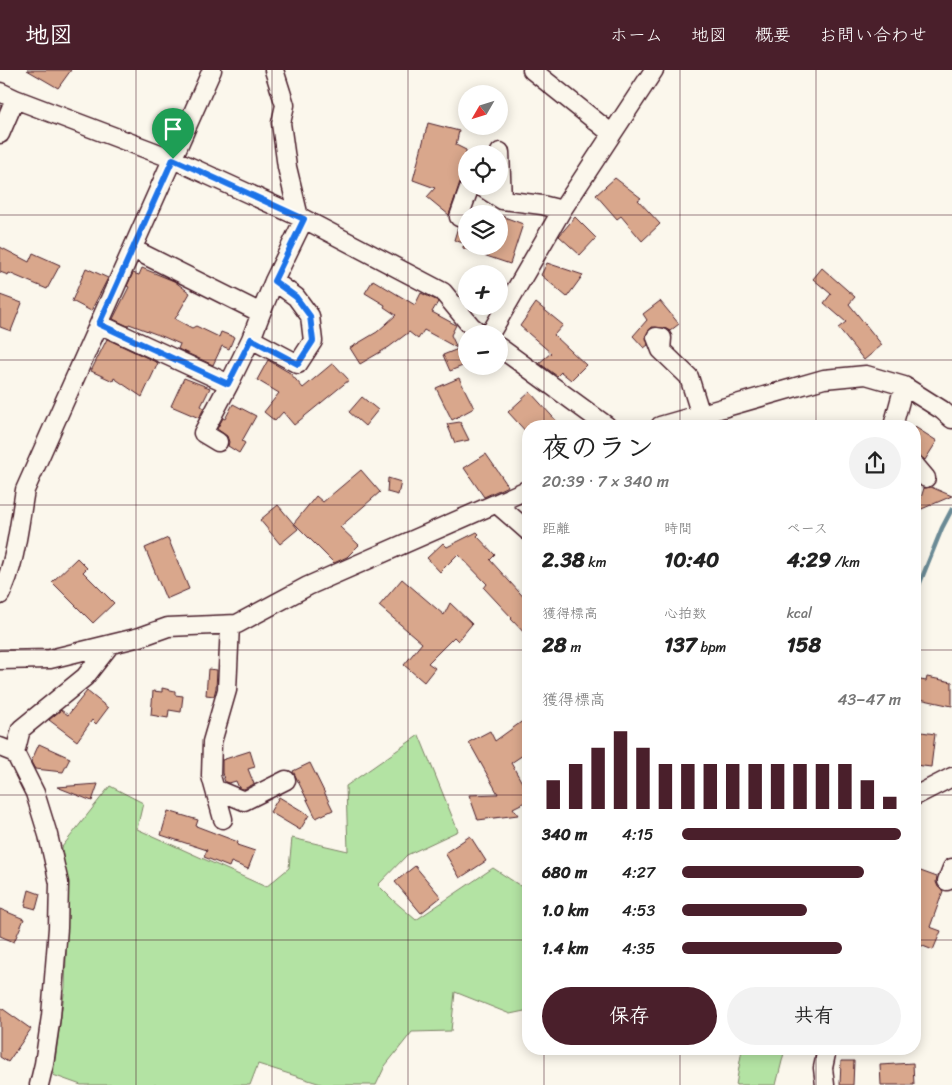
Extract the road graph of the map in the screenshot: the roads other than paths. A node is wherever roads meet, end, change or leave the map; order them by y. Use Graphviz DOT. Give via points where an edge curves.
graph roads {
  1 [pos="212,70"];
  2 [pos="274,70"];
  3 [pos="532,70"];
  4 [pos="654,70"];
  5 [pos="7,95"];
  6 [pos="0,134"];
  7 [pos="612,134"];
  8 [pos="173,159"];
  9 [pos="494,195"];
  10 [pos="502,195"];
  11 [pos="502,200"];
  12 [pos="562,210"];
  13 [pos="301,218"];
  14 [pos="133,249"];
  15 [pos="274,281"];
  16 [pos="261,313"];
  17 [pos="99,324"];
  18 [pos="470,325"];
  19 [pos="495,325"];
  20 [pos="251,339"];
  21 [pos="660,350"];
  22 [pos="508,354"];
  23 [pos="228,384"];
  24 [pos="904,386"];
  25 [pos="952,419"];
  26 [pos="599,420"];
  27 [pos="702,420"];
  28 [pos="705,420"];
  29 [pos="895,420"];
  30 [pos="218,442"];
  31 [pos="522,492"];
  32 [pos="497,504"];
  33 [pos="522,526"];
  34 [pos="0,594"];
  35 [pos="230,625"];
  36 [pos="110,645"];
  37 [pos="0,660"];
  38 [pos="7,750"];
  39 [pos="952,777"];
  40 [pos="286,780"];
  41 [pos="215,789"];
  42 [pos="952,791"];
  43 [pos="921,793"];
  44 [pos="921,803"];
  45 [pos="223,819"];
  46 [pos="825,1055"];
  47 [pos="39,1085"];
  48 [pos="825,1085"];
  1 -- 8 [label="street"];
  2 -- 13 [label="street" via="285,105 281,123 286,167"];
  3 -- 7 [label="street"];
  4 -- 7 [label="street"];
  5 -- 6 [label="street"];
  5 -- 8 [label="street"];
  7 -- 12 [label="street"];
  8 -- 13 [label="street"];
  8 -- 14 [label="street"];
  9 -- 11 [label="street"];
  10 -- 11 [label="street"];
  11 -- 12 [label="street"];
  12 -- 19 [label="street"];
  13 -- 15 [label="street"];
  13 -- 18 [label="street" via="443,292"];
  14 -- 16 [label="street"];
  14 -- 17 [label="street"];
  15 -- 16 [label="street"];
  15 -- 20 [label="street" via="296,297 310,316 313,341 298,364"];
  16 -- 20 [label="street"];
  17 -- 23 [label="street"];
  17 -- 34 [label="street" via="25,490 14,550"];
  20 -- 23 [label="street"];
  21 -- 27 [label="street" via="690,377"];
  22 -- 26 [label="street"];
  23 -- 30 [label="street" via="203,433"];
  24 -- 25 [label="street"];
  24 -- 28 [label="street" via="866,375 824,379"];
  24 -- 29 [label="street"];
  31 -- 32 [label="street"];
  32 -- 33 [label="street"];
  32 -- 35 [label="street" via="308,586"];
  35 -- 36 [label="street" via="168,627"];
  35 -- 41 [label="street" via="227,690 212,742 211,776"];
  36 -- 37 [label="street" via="50,658"];
  36 -- 38 [label="street" via="85,677 22,729"];
  38 -- 47 [label="street" via="35,793 59,883 51,1016"];
  39 -- 43 [label="street"];
  40 -- 41 [label="street" via="244,801"];
  41 -- 45 [label="street"];
  42 -- 44 [label="street"];
  46 -- 48 [label="street"];
}
